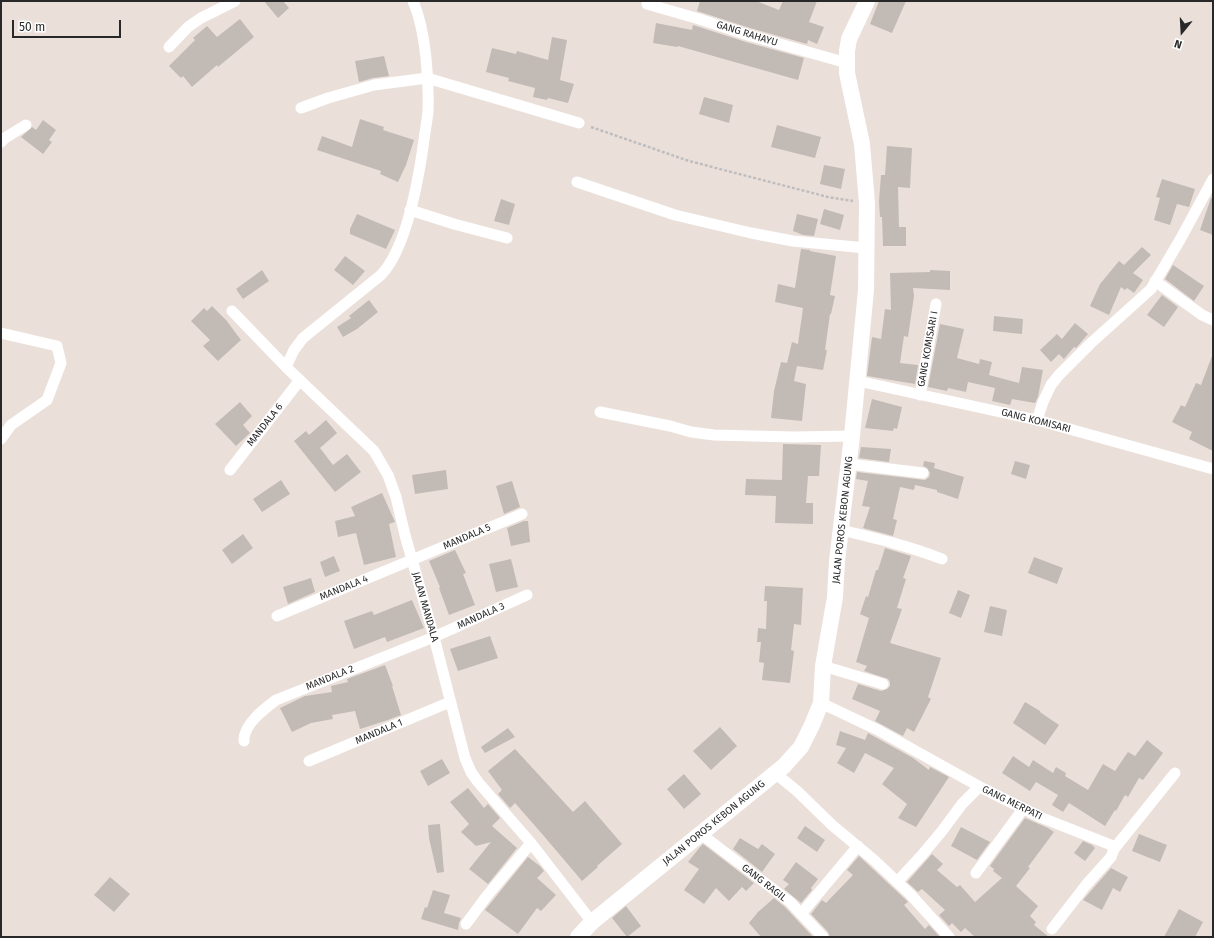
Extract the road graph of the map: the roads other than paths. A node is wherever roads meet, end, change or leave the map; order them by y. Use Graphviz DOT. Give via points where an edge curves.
graph roads {
  1 [pos="235,1"];
  2 [pos="413,1"];
  3 [pos="867,1"];
  4 [pos="647,4"];
  5 [pos="169,47"];
  6 [pos="847,63"];
  7 [pos="427,78"];
  8 [pos="301,108"];
  9 [pos="579,123"];
  10 [pos="26,125"];
  11 [pos="1,142"];
  12 [pos="1213,179"];
  13 [pos="577,182"];
  14 [pos="410,210"];
  15 [pos="507,238"];
  16 [pos="866,248"];
  17 [pos="1155,281"];
  18 [pos="936,304"];
  19 [pos="232,311"];
  20 [pos="1213,320"];
  21 [pos="1,333"];
  22 [pos="286,367"];
  23 [pos="300,380"];
  24 [pos="858,381"];
  25 [pos="920,394"];
  26 [pos="600,412"];
  27 [pos="1037,420"];
  28 [pos="852,436"];
  29 [pos="1,439"];
  30 [pos="849,464"];
  31 [pos="1213,469"];
  32 [pos="230,470"];
  33 [pos="923,473"];
  34 [pos="522,514"];
  35 [pos="841,530"];
  36 [pos="942,559"];
  37 [pos="412,561"];
  38 [pos="527,595"];
  39 [pos="277,616"];
  40 [pos="434,637"];
  41 [pos="824,666"];
  42 [pos="883,684"];
  43 [pos="450,702"];
  44 [pos="821,702"];
  45 [pos="244,741"];
  46 [pos="309,761"];
  47 [pos="775,773"];
  48 [pos="1175,773"];
  49 [pos="979,787"];
  50 [pos="1024,809"];
  51 [pos="701,834"];
  52 [pos="531,843"];
  53 [pos="858,846"];
  54 [pos="1114,849"];
  55 [pos="976,873"];
  56 [pos="897,882"];
  57 [pos="801,914"];
  58 [pos="592,922"];
  59 [pos="466,924"];
  60 [pos="1052,929"];
  61 [pos="578,937"];
  62 [pos="823,937"];
  63 [pos="949,937"];
  1 -- 5 [label="street" via="188,27"];
  2 -- 7 [label="street" via="418,12"];
  3 -- 6 [label="main road, JALAN POROS KEBON AGUNG" via="849,40"];
  4 -- 6 [label="street, GANG RAHAYU" via="748,36"];
  6 -- 16 [label="main road, JALAN POROS KEBON AGUNG" via="862,144 867,203"];
  7 -- 8 [label="street" via="374,85"];
  7 -- 9 [label="street"];
  7 -- 14 [label="street" via="428,113"];
  10 -- 11 [label="street"];
  12 -- 17 [label="street"];
  13 -- 16 [label="street" via="675,215 751,233 792,241"];
  14 -- 15 [label="street"];
  14 -- 22 [label="street" via="396,254 388,268 303,338 297,344"];
  16 -- 24 [label="main road, JALAN POROS KEBON AGUNG" via="866,290"];
  17 -- 20 [label="street"];
  17 -- 27 [label="street" via="1150,289 1059,375 1051,385"];
  18 -- 25 [label="street, GANG KOMISARI I"];
  19 -- 22 [label="street, JALAN MANDALA"];
  21 -- 29 [label="street" via="57,346 61,363 47,400 11,424"];
  22 -- 23 [label="street, JALAN MANDALA"];
  23 -- 32 [label="street, MANDALA 6"];
  23 -- 37 [label="street, JALAN MANDALA" via="374,451 388,474 396,497"];
  24 -- 25 [label="street, GANG KOMISARI"];
  24 -- 28 [label="main road, JALAN POROS KEBON AGUNG"];
  25 -- 27 [label="street, GANG KOMISARI"];
  26 -- 28 [label="street" via="714,435"];
  27 -- 31 [label="street, GANG KOMISARI"];
  28 -- 30 [label="main road, JALAN POROS KEBON AGUNG"];
  30 -- 33 [label="street"];
  30 -- 35 [label="main road, JALAN POROS KEBON AGUNG"];
  34 -- 37 [label="street, MANDALA 5"];
  35 -- 36 [label="street" via="893,542"];
  35 -- 41 [label="main road, JALAN POROS KEBON AGUNG" via="835,597"];
  37 -- 39 [label="street, MANDALA 4"];
  37 -- 40 [label="street, JALAN MANDALA"];
  38 -- 40 [label="street, MANDALA 3"];
  40 -- 43 [label="street, JALAN MANDALA"];
  40 -- 45 [label="street, MANDALA 2" via="276,700 253,720"];
  41 -- 42 [label="street"];
  41 -- 44 [label="main road, JALAN POROS KEBON AGUNG"];
  43 -- 46 [label="street, MANDALA 1"];
  43 -- 52 [label="street, JALAN MANDALA" via="471,772"];
  44 -- 47 [label="main road, JALAN POROS KEBON AGUNG" via="801,748"];
  44 -- 49 [label="street, GANG MERPATI" via="878,730"];
  47 -- 51 [label="main road, JALAN POROS KEBON AGUNG"];
  47 -- 53 [label="street"];
  48 -- 54 [label="street"];
  49 -- 50 [label="street, GANG MERPATI"];
  49 -- 56 [label="street"];
  50 -- 54 [label="street, GANG MERPATI" via="1111,845"];
  50 -- 55 [label="street"];
  51 -- 57 [label="street, GANG RAGIL" via="790,902"];
  51 -- 58 [label="main road, JALAN POROS KEBON AGUNG"];
  52 -- 58 [label="street, JALAN MANDALA"];
  52 -- 59 [label="street"];
  53 -- 56 [label="street"];
  53 -- 57 [label="street"];
  54 -- 60 [label="street" via="1111,857"];
  56 -- 63 [label="street"];
  57 -- 62 [label="street, GANG RAGIL"];
  58 -- 61 [label="main road, JALAN POROS KEBON AGUNG"];
}
